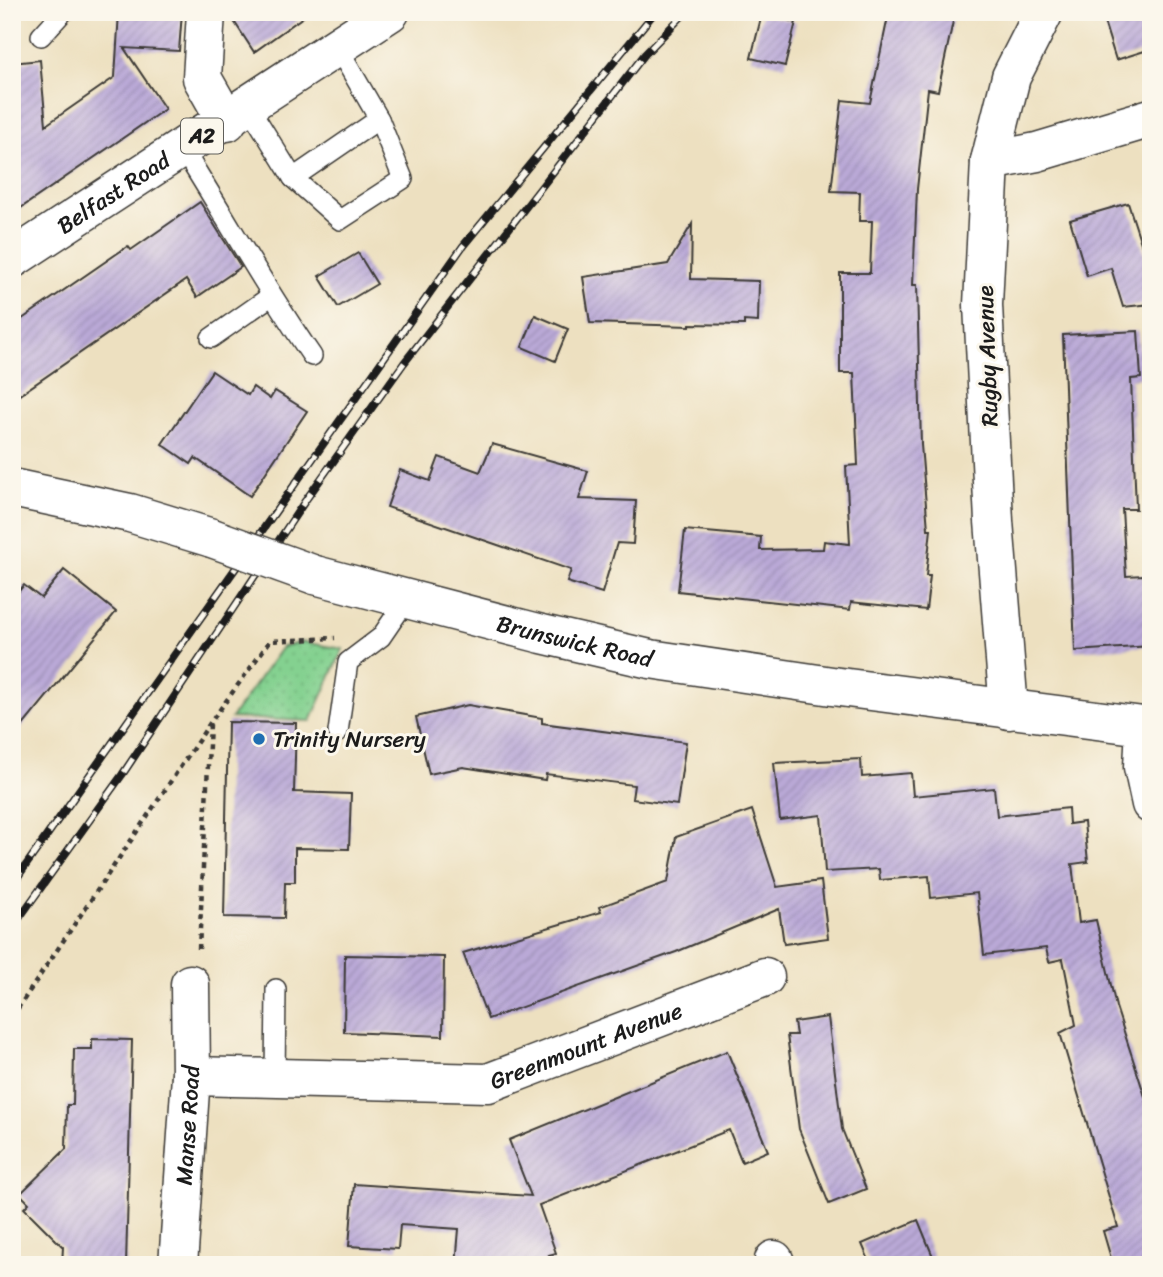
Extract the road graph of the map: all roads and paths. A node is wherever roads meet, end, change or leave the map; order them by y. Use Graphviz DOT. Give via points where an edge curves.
graph roads {
  1 [pos="63,12"];
  2 [pos="206,12"];
  3 [pos="390,12"];
  4 [pos="1044,12"];
  5 [pos="41,36"];
  6 [pos="338,48"];
  7 [pos="238,114"];
  8 [pos="1151,118"];
  9 [pos="379,119"];
  10 [pos="182,148"];
  11 [pos="990,161"];
  12 [pos="293,178"];
  13 [pos="12,260"];
  14 [pos="271,296"];
  15 [pos="211,338"];
  16 [pos="312,356"];
  17 [pos="12,488"];
  18 [pos="407,599"];
  19 [pos="381,637"];
  20 [pos="1009,710"];
  21 [pos="210,723"];
  22 [pos="1148,727"];
  23 [pos="338,732"];
  24 [pos="1151,804"];
  25 [pos="765,977"];
  26 [pos="190,984"];
  27 [pos="276,989"];
  28 [pos="12,1017"];
  29 [pos="191,1076"];
  30 [pos="275,1078"];
  31 [pos="178,1265"];
  1 -- 5 [label="lane"];
  2 -- 7 [label="street" via="202,78"];
  3 -- 6 [label="street, Belfast Road / A2"];
  4 -- 11 [label="street, Rugby Avenue" via="1011,77"];
  6 -- 7 [label="street, Belfast Road / A2"];
  6 -- 9 [label="lane"];
  7 -- 10 [label="street, Belfast Road / A2"];
  7 -- 12 [label="lane"];
  8 -- 11 [label="street"];
  9 -- 12 [label="lane"];
  9 -- 12 [label="lane" via="403,178 340,220"];
  10 -- 13 [label="street, Belfast Road / A2"];
  10 -- 14 [label="lane"];
  11 -- 20 [label="street, Rugby Avenue" via="982,305"];
  14 -- 15 [label="lane"];
  14 -- 16 [label="lane"];
  17 -- 18 [label="street, Brunswick Road, bridge" via="130,513 314,575"];
  18 -- 19 [label="lane"];
  18 -- 20 [label="street, Brunswick Road" via="650,659"];
  19 -- 21 [label="path" via="270,641"];
  19 -- 23 [label="lane" via="348,662"];
  20 -- 22 [label="street, Brunswick Road"];
  21 -- 26 [label="path" via="202,939"];
  21 -- 28 [label="path"];
  22 -- 24 [label="street" via="1143,767"];
  25 -- 30 [label="street, Greenmount Avenue" via="488,1083"];
  26 -- 29 [label="street, Manse Road"];
  27 -- 30 [label="lane"];
  29 -- 30 [label="street, Greenmount Avenue"];
  29 -- 31 [label="street, Manse Road"];
}
